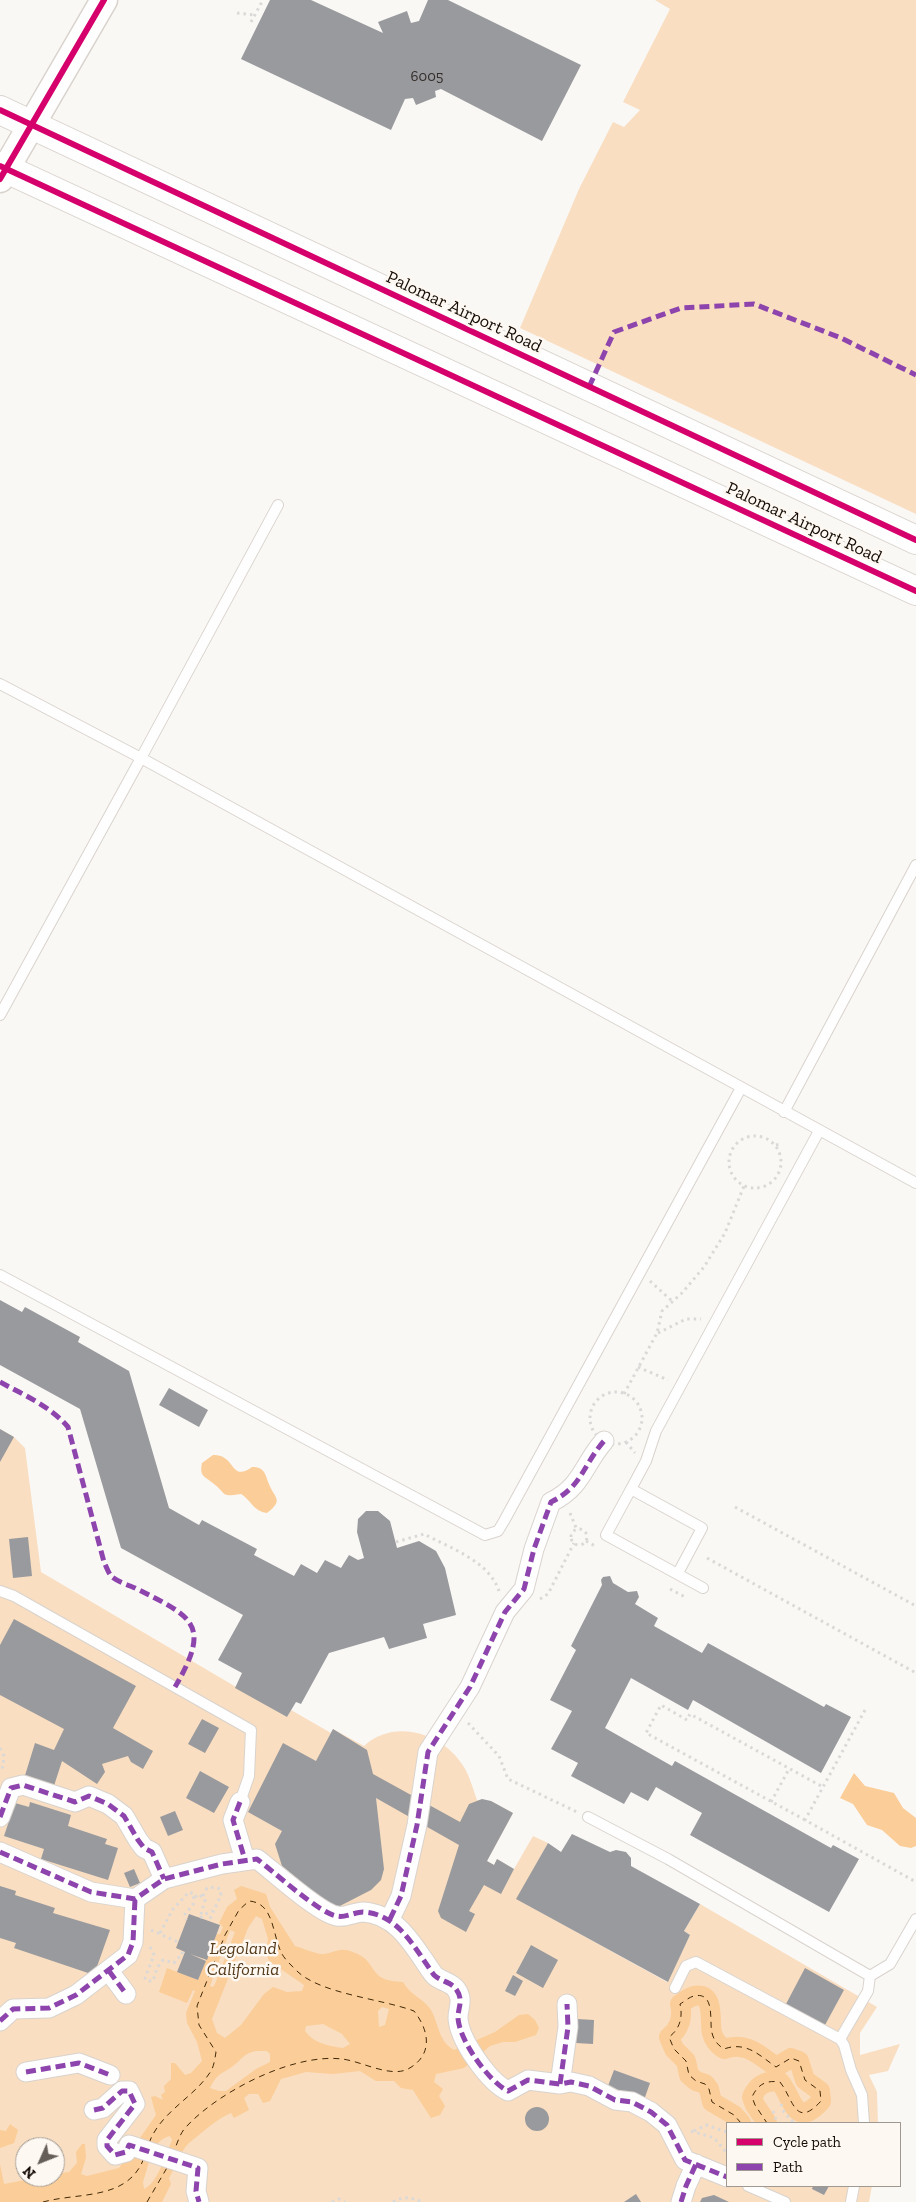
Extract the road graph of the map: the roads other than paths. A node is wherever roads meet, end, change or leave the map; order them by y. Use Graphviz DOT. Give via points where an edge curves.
graph roads {
  1 [pos="104,0"];
  2 [pos="0,110"];
  3 [pos="30,125"];
  4 [pos="2,171"];
  5 [pos="278,505"];
  6 [pos="916,540"];
  7 [pos="916,591"];
  8 [pos="0,684"];
  9 [pos="141,758"];
  10 [pos="916,865"];
  11 [pos="0,1015"];
  12 [pos="741,1088"];
  13 [pos="784,1112"];
  14 [pos="819,1131"];
  15 [pos="916,1182"];
  16 [pos="0,1274"];
  17 [pos="604,1441"];
  18 [pos="631,1489"];
  19 [pos="678,1574"];
  20 [pos="703,1588"];
  21 [pos="0,1591"];
  22 [pos="240,1802"];
  23 [pos="0,1817"];
  24 [pos="588,1817"];
  25 [pos="0,1852"];
  26 [pos="245,1860"];
  27 [pos="164,1879"];
  28 [pos="135,1898"];
  29 [pos="390,1919"];
  30 [pos="916,1919"];
  31 [pos="108,1971"];
  32 [pos="870,1976"];
  33 [pos="674,1988"];
  34 [pos="126,1994"];
  35 [pos="567,2004"];
  36 [pos="0,2021"];
  37 [pos="840,2039"];
  38 [pos="26,2072"];
  39 [pos="110,2075"];
  40 [pos="560,2084"];
  41 [pos="94,2110"];
  42 [pos="864,2122"];
  43 [pos="696,2164"];
  44 [pos="726,2177"];
  45 [pos="750,2187"];
  46 [pos="854,2187"];
  47 [pos="199,2202"];
  48 [pos="682,2202"];
  49 [pos="786,2202"];
  50 [pos="851,2202"];
  1 -- 3 [label="street"];
  2 -- 3 [label="main road, Palomar Airport Road"];
  3 -- 4 [label="street"];
  3 -- 6 [label="main road, Palomar Airport Road"];
  4 -- 7 [label="main road, Palomar Airport Road"];
  5 -- 9 [label="lane"];
  8 -- 9 [label="lane"];
  9 -- 11 [label="lane"];
  9 -- 12 [label="lane"];
  10 -- 13 [label="lane"];
  12 -- 13 [label="lane"];
  12 -- 16 [label="lane" via="498,1531 485,1534"];
  13 -- 14 [label="lane"];
  14 -- 15 [label="lane"];
  14 -- 18 [label="lane" via="656,1431 646,1461"];
  17 -- 29 [label="street" via="578,1482 566,1495 551,1502 524,1589 505,1612 470,1687 428,1752 409,1864 401,1896"];
  18 -- 19 [label="lane" via="702,1528"];
  18 -- 19 [label="lane" via="606,1535"];
  19 -- 20 [label="lane"];
  21 -- 22 [label="lane" via="251,1730 249,1776"];
  22 -- 26 [label="street" via="233,1820"];
  23 -- 27 [label="street" via="11,1788 16,1786 23,1785 75,1802 89,1796 124,1816 144,1848 152,1852"];
  24 -- 32 [label="lane" via="668,1858"];
  25 -- 28 [label="street" via="91,1892"];
  26 -- 27 [label="street"];
  26 -- 29 [label="street" via="257,1859 320,1908 337,1916 363,1912"];
  27 -- 28 [label="street"];
  28 -- 31 [label="street" via="128,1955"];
  29 -- 40 [label="street" via="415,1946 436,1977 456,1988 462,2003 458,2018 464,2038 496,2086 508,2092 528,2080"];
  30 -- 32 [label="lane" via="890,1964"];
  31 -- 34 [label="street"];
  31 -- 36 [label="street" via="67,2000 48,2008 13,2009"];
  32 -- 37 [label="lane" via="868,1991"];
  33 -- 37 [label="lane" via="686,1966 696,1962"];
  35 -- 40 [label="street" via="568,2028"];
  37 -- 42 [label="lane" via="862,2095"];
  38 -- 39 [label="street" via="79,2063"];
  40 -- 43 [label="street" via="571,2082 589,2086 615,2100 632,2102 651,2112 667,2125 685,2160"];
  41 -- 47 [label="street" via="103,2108 122,2090 129,2091 135,2104 107,2140 107,2146 115,2155 126,2152 126,2144 198,2168 196,2191"];
  43 -- 44 [label="street"];
  43 -- 48 [label="street"];
  45 -- 49 [label="lane"];
  46 -- 50 [label="lane"];
}
